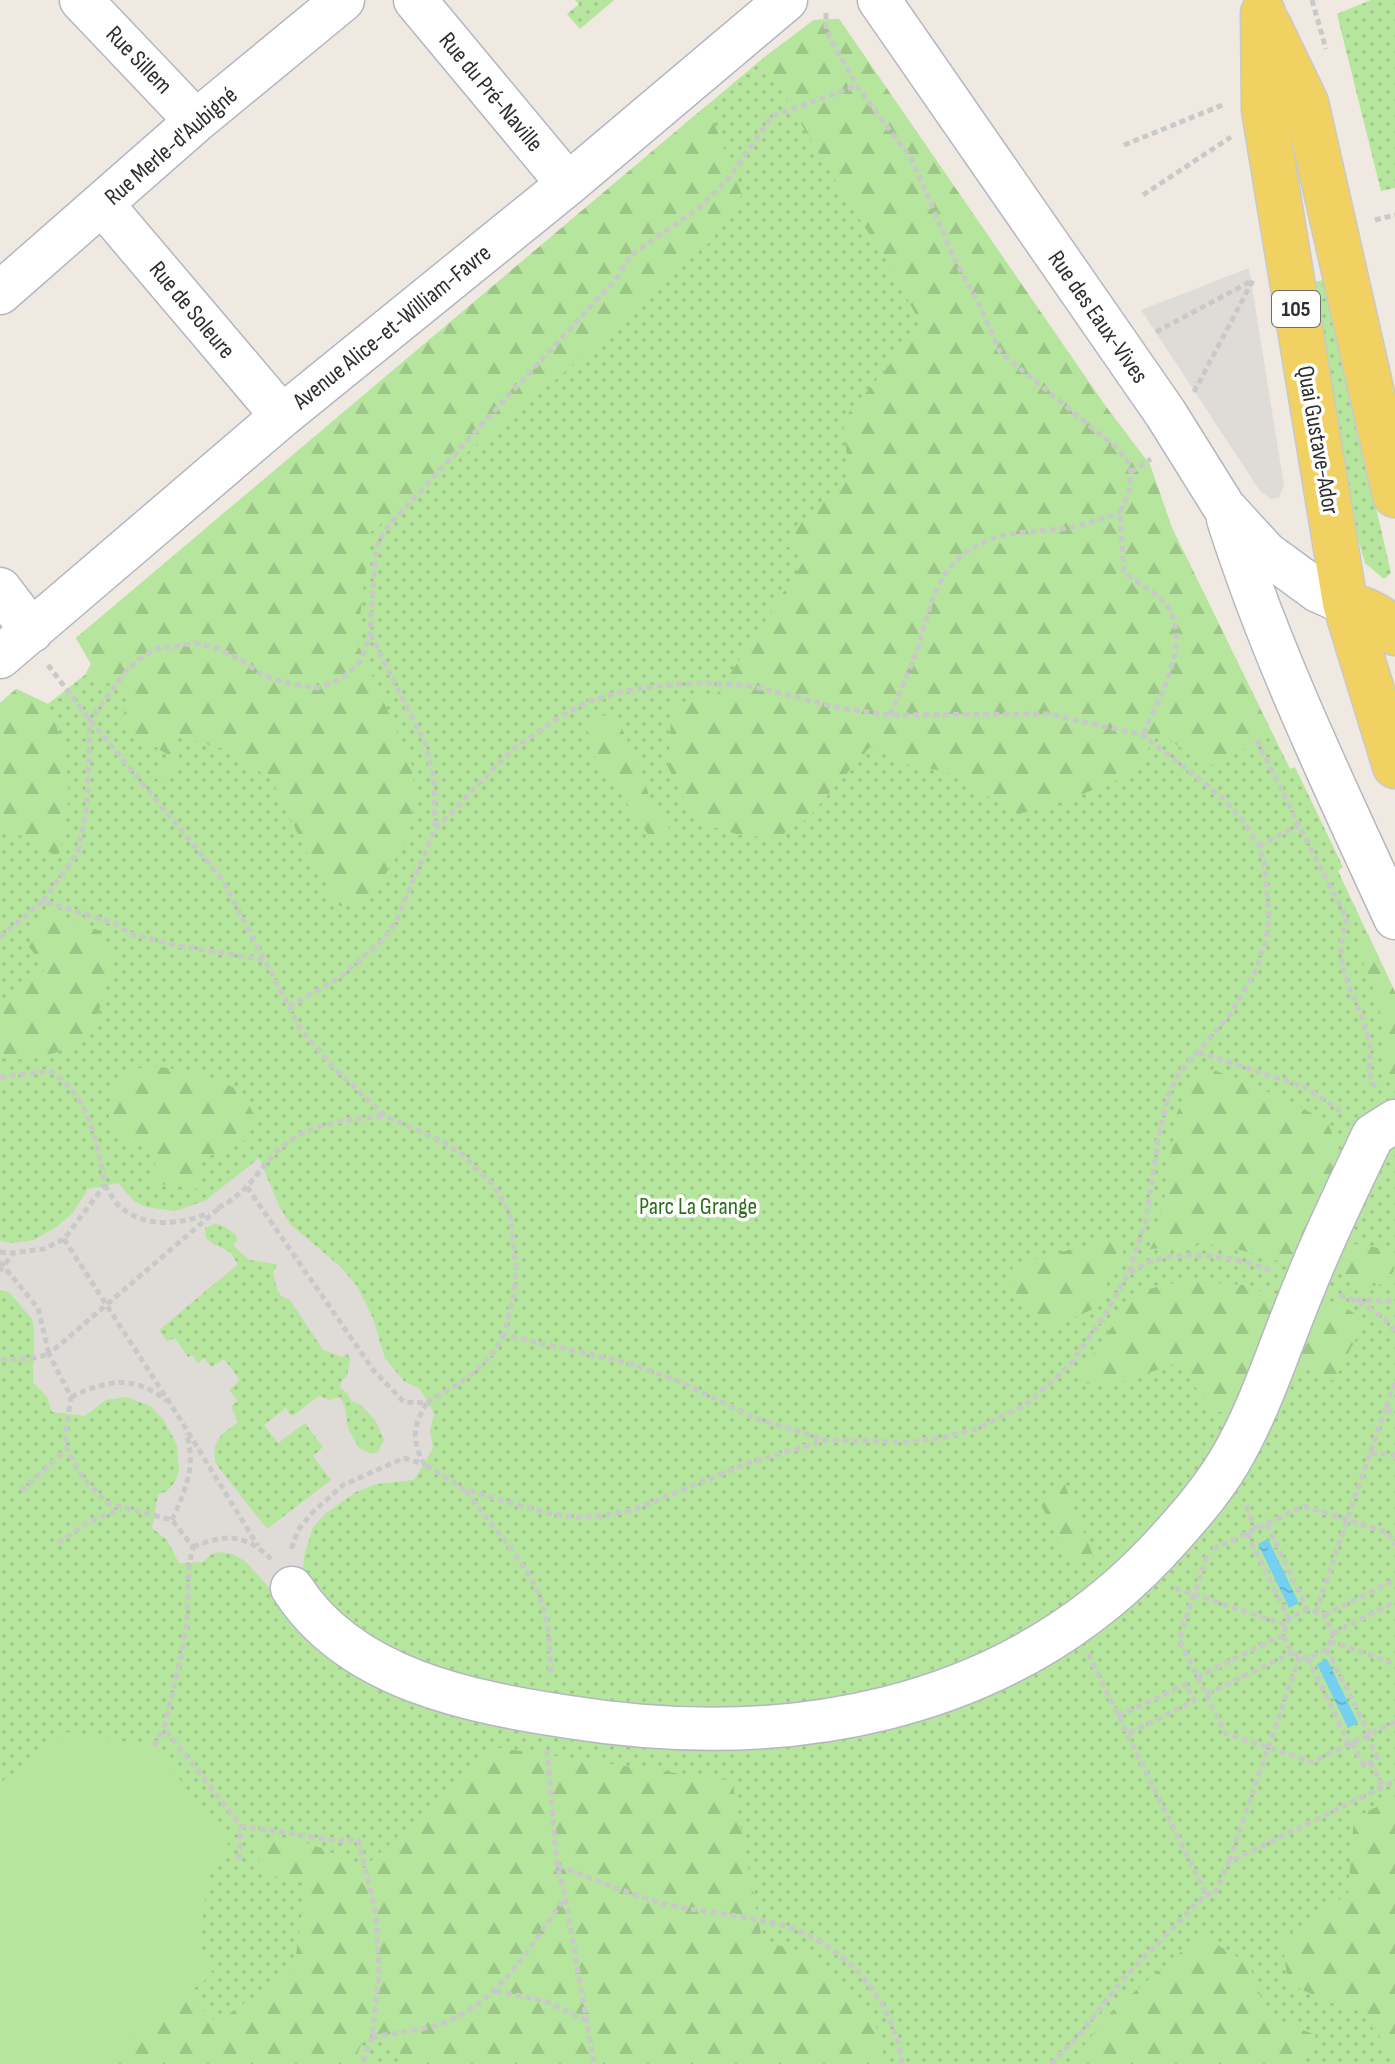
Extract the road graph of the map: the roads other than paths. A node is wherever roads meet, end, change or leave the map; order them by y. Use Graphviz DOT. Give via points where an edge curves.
graph roads {
  1 [pos="81,0"];
  2 [pos="343,0"];
  3 [pos="415,0"];
  4 [pos="786,0"];
  5 [pos="879,0"];
  6 [pos="1261,7"];
  7 [pos="196,121"];
  8 [pos="568,184"];
  9 [pos="103,205"];
  10 [pos="0,293"];
  11 [pos="282,416"];
  12 [pos="1395,495"];
  13 [pos="1224,507"];
  14 [pos="0,589"];
  15 [pos="1345,603"];
  16 [pos="1395,633"];
  17 [pos="37,645"];
  18 [pos="0,657"];
  19 [pos="1395,766"];
  20 [pos="1395,918"];
  21 [pos="1387,1126"];
  22 [pos="292,1588"];
  1 -- 7 [label="street, Rue Sillem"];
  2 -- 7 [label="street, Rue Merle-d'Aubigné"];
  3 -- 8 [label="street, Rue du Pré-Naville"];
  4 -- 8 [label="street, Avenue Alice-et-William-Favre"];
  5 -- 13 [label="street, Rue des Eaux-Vives" via="1174,426"];
  6 -- 12 [label="main road, Quai Gustave-Ador / 105" via="1306,103"];
  6 -- 15 [label="main road, Quai Gustave-Ador / 105" via="1264,110"];
  7 -- 9 [label="street, Rue Merle-d'Aubigné"];
  8 -- 11 [label="street, Avenue Alice-et-William-Favre"];
  9 -- 10 [label="street, Rue Merle-d'Aubigné"];
  9 -- 11 [label="street, Rue de Soleure"];
  11 -- 17 [label="street, Avenue Alice-et-William-Favre"];
  13 -- 15 [label="street, Rue des Eaux-Vives" via="1266,553 1318,591"];
  13 -- 20 [label="street" via="1291,690"];
  14 -- 17 [label="street"];
  15 -- 16 [label="main road" via="1373,612"];
  15 -- 19 [label="main road, Quai Gustave-Ador / 105"];
  17 -- 18 [label="street, Avenue Alice-et-William-Favre"];
  21 -- 22 [label="street" via="1305,1283 1258,1407 1228,1464 1184,1523 1136,1574 1074,1626 1026,1655 959,1684 900,1706 833,1721 680,1729 604,1723 486,1702 422,1683 361,1655 307,1612"];
}
